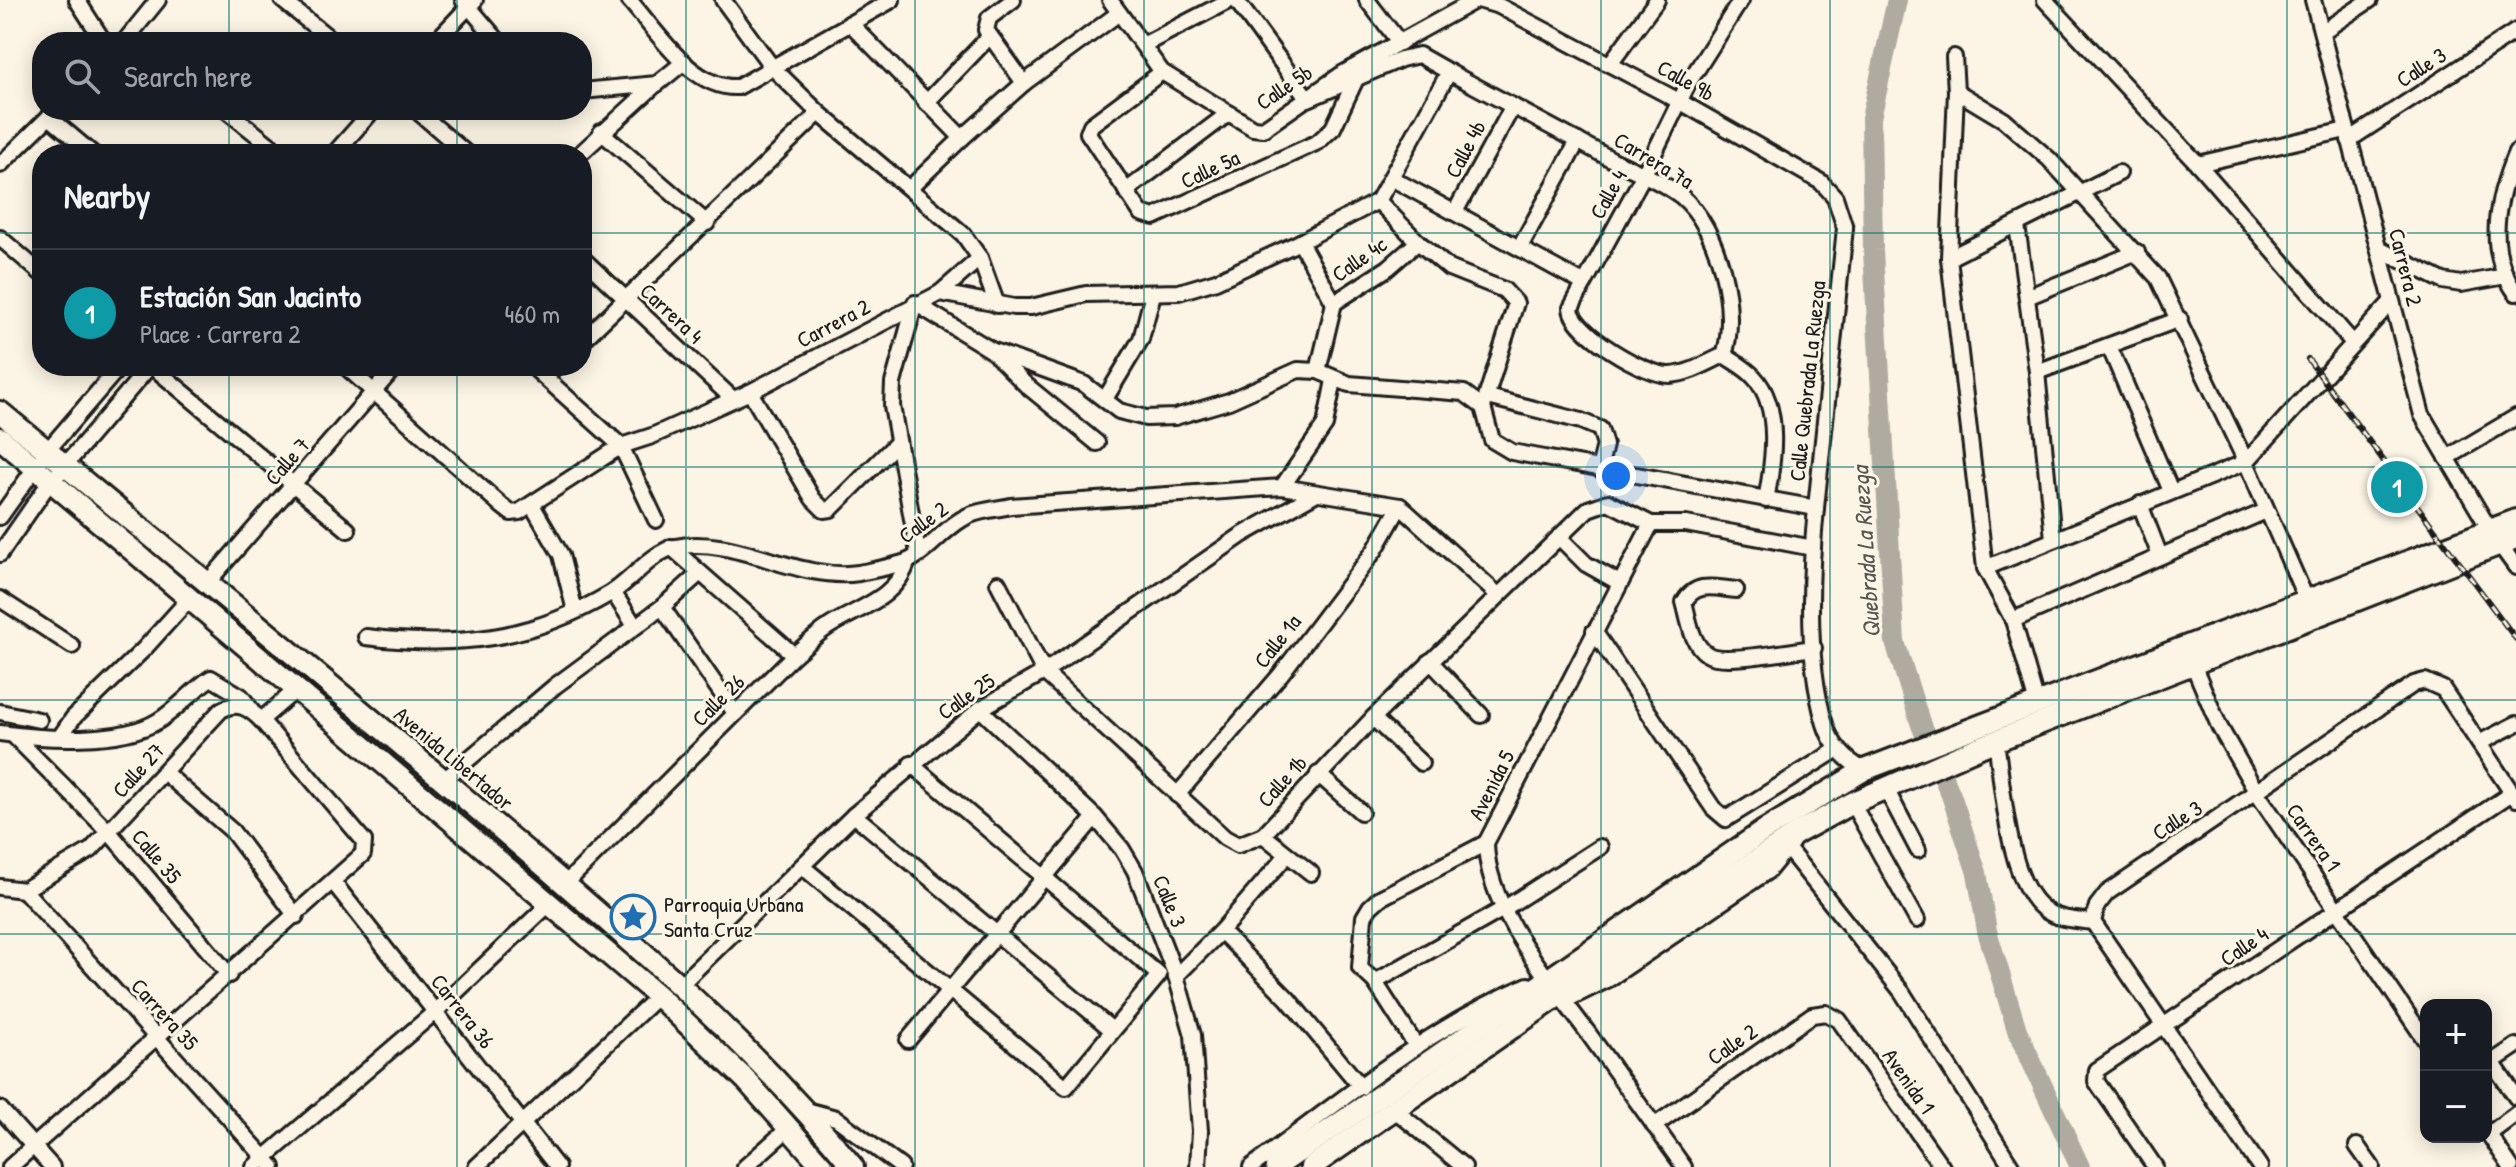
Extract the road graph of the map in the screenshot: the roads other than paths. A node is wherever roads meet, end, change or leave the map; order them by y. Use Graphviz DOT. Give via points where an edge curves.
graph roads {
  1 [pos="77,0"];
  2 [pos="158,0"];
  3 [pos="282,0"];
  4 [pos="629,0"];
  5 [pos="723,0"];
  6 [pos="892,0"];
  7 [pos="1013,0"];
  8 [pos="1230,0"];
  9 [pos="1236,0"];
  10 [pos="1367,0"];
  11 [pos="1477,0"];
  12 [pos="1657,0"];
  13 [pos="1741,0"];
  14 [pos="2045,0"];
  15 [pos="2313,0"];
  16 [pos="2370,0"];
  17 [pos="468,3"];
  18 [pos="1114,6"];
  19 [pos="850,23"];
  20 [pos="2516,31"];
  21 [pos="98,32"];
  22 [pos="137,32"];
  23 [pos="322,32"];
  24 [pos="443,32"];
  25 [pos="491,32"];
  26 [pos="2322,32"];
  27 [pos="989,37"];
  28 [pos="1400,43"];
  29 [pos="1143,45"];
  30 [pos="1954,57"];
  31 [pos="684,62"];
  32 [pos="1610,64"];
  33 [pos="772,67"];
  34 [pos="1162,72"];
  35 [pos="1449,72"];
  36 [pos="1355,81"];
  37 [pos="1024,83"];
  38 [pos="657,84"];
  39 [pos="592,90"];
  40 [pos="1956,91"];
  41 [pos="1308,99"];
  42 [pos="1679,101"];
  43 [pos="926,103"];
  44 [pos="1513,106"];
  45 [pos="819,113"];
  46 [pos="1229,113"];
  47 [pos="46,120"];
  48 [pos="60,120"];
  49 [pos="238,120"];
  50 [pos="364,120"];
  51 [pos="428,120"];
  52 [pos="601,132"];
  53 [pos="2348,135"];
  54 [pos="962,138"];
  55 [pos="1578,141"];
  56 [pos="83,144"];
  57 [pos="268,144"];
  58 [pos="343,144"];
  59 [pos="455,144"];
  60 [pos="590,144"];
  61 [pos="2516,152"];
  62 [pos="2198,164"];
  63 [pos="0,165"];
  64 [pos="2119,173"];
  65 [pos="1643,176"];
  66 [pos="1393,179"];
  67 [pos="910,188"];
  68 [pos="1126,191"];
  69 [pos="2082,192"];
  70 [pos="2499,194"];
  71 [pos="2516,196"];
  72 [pos="1378,201"];
  73 [pos="1455,212"];
  74 [pos="707,223"];
  75 [pos="2017,225"];
  76 [pos="1845,228"];
  77 [pos="0,238"];
  78 [pos="1300,242"];
  79 [pos="1418,242"];
  80 [pos="1520,247"];
  81 [pos="2379,249"];
  82 [pos="2137,252"];
  83 [pos="980,258"];
  84 [pos="1949,258"];
  85 [pos="32,265"];
  86 [pos="592,268"];
  87 [pos="2506,276"];
  88 [pos="1583,283"];
  89 [pos="940,293"];
  90 [pos="2516,293"];
  91 [pos="1153,294"];
  92 [pos="2027,297"];
  93 [pos="624,299"];
  94 [pos="2391,302"];
  95 [pos="915,303"];
  96 [pos="1334,303"];
  97 [pos="997,305"];
  98 [pos="2180,319"];
  99 [pos="592,331"];
  100 [pos="2353,343"];
  101 [pos="2109,346"];
  102 [pos="991,350"];
  103 [pos="1724,355"];
  104 [pos="1318,371"];
  105 [pos="2037,372"];
  106 [pos="112,376"];
  107 [pos="142,376"];
  108 [pos="163,376"];
  109 [pos="357,376"];
  110 [pos="388,376"];
  111 [pos="545,377"];
  112 [pos="1334,380"];
  113 [pos="375,391"];
  114 [pos="750,392"];
  115 [pos="733,399"];
  116 [pos="1105,399"];
  117 [pos="1485,402"];
  118 [pos="0,412"];
  119 [pos="2516,417"];
  120 [pos="0,438"];
  121 [pos="898,442"];
  122 [pos="1097,443"];
  123 [pos="621,446"];
  124 [pos="2447,458"];
  125 [pos="41,459"];
  126 [pos="2246,462"];
  127 [pos="1599,469"];
  128 [pos="58,473"];
  129 [pos="297,484"];
  130 [pos="1282,487"];
  131 [pos="2171,491"];
  132 [pos="1315,494"];
  133 [pos="1766,500"];
  134 [pos="2140,504"];
  135 [pos="532,505"];
  136 [pos="1400,506"];
  137 [pos="1816,508"];
  138 [pos="2266,511"];
  139 [pos="0,517"];
  140 [pos="656,520"];
  141 [pos="2516,520"];
  142 [pos="1651,524"];
  143 [pos="348,530"];
  144 [pos="1559,537"];
  145 [pos="2502,538"];
  146 [pos="2053,539"];
  147 [pos="671,547"];
  148 [pos="1813,548"];
  149 [pos="0,554"];
  150 [pos="2160,556"];
  151 [pos="913,557"];
  152 [pos="2516,567"];
  153 [pos="1985,568"];
  154 [pos="700,573"];
  155 [pos="208,582"];
  156 [pos="1618,582"];
  157 [pos="998,583"];
  158 [pos="1736,590"];
  159 [pos="613,592"];
  160 [pos="1498,595"];
  161 [pos="190,598"];
  162 [pos="0,599"];
  163 [pos="2307,601"];
  164 [pos="662,607"];
  165 [pos="575,611"];
  166 [pos="2013,620"];
  167 [pos="635,626"];
  168 [pos="1594,631"];
  169 [pos="366,637"];
  170 [pos="72,646"];
  171 [pos="1814,648"];
  172 [pos="794,655"];
  173 [pos="2189,655"];
  174 [pos="1430,661"];
  175 [pos="1044,672"];
  176 [pos="297,689"];
  177 [pos="2037,704"];
  178 [pos="980,709"];
  179 [pos="0,712"];
  180 [pos="735,713"];
  181 [pos="256,715"];
  182 [pos="1481,715"];
  183 [pos="1373,718"];
  184 [pos="39,720"];
  185 [pos="2516,724"];
  186 [pos="7,734"];
  187 [pos="60,737"];
  188 [pos="2479,743"];
  189 [pos="1988,744"];
  190 [pos="1838,749"];
  191 [pos="1421,763"];
  192 [pos="911,764"];
  193 [pos="1864,770"];
  194 [pos="165,773"];
  195 [pos="1318,774"];
  196 [pos="444,780"];
  197 [pos="1885,787"];
  198 [pos="2257,793"];
  199 [pos="1177,795"];
  200 [pos="2514,796"];
  201 [pos="1852,803"];
  202 [pos="1361,812"];
  203 [pos="854,815"];
  204 [pos="1095,817"];
  205 [pos="110,833"];
  206 [pos="1263,835"];
  207 [pos="1793,840"];
  208 [pos="1486,843"];
  209 [pos="1600,847"];
  210 [pos="1918,850"];
  211 [pos="1287,855"];
  212 [pos="803,867"];
  213 [pos="1311,873"];
  214 [pos="1042,878"];
  215 [pos="333,882"];
  216 [pos="565,884"];
  217 [pos="0,887"];
  218 [pos="24,890"];
  219 [pos="550,903"];
  220 [pos="1505,908"];
  221 [pos="2337,910"];
  222 [pos="296,916"];
  223 [pos="1917,920"];
  224 [pos="2093,922"];
  225 [pos="1221,931"];
  226 [pos="997,932"];
  227 [pos="229,975"];
  228 [pos="1176,976"];
  229 [pos="1375,982"];
  230 [pos="681,984"];
  231 [pos="952,989"];
  232 [pos="1557,993"];
  233 [pos="658,996"];
  234 [pos="436,1011"];
  235 [pos="1839,1020"];
  236 [pos="2164,1026"];
  237 [pos="1111,1029"];
  238 [pos="2420,1032"];
  239 [pos="158,1040"];
  240 [pos="908,1040"];
  241 [pos="1416,1046"];
  242 [pos="2516,1046"];
  243 [pos="2492,1062"];
  244 [pos="2492,1068"];
  245 [pos="1361,1087"];
  246 [pos="2516,1097"];
  247 [pos="0,1109"];
  248 [pos="806,1110"];
  249 [pos="1395,1110"];
  250 [pos="2516,1114"];
  251 [pos="523,1124"];
  252 [pos="1654,1126"];
  253 [pos="790,1127"];
  254 [pos="2492,1129"];
  255 [pos="2492,1138"];
  256 [pos="33,1146"];
  257 [pos="2357,1146"];
  258 [pos="264,1164"];
  259 [pos="10,1167"];
  260 [pos="52,1167"];
  261 [pos="476,1167"];
  262 [pos="557,1167"];
  263 [pos="745,1167"];
  264 [pos="823,1167"];
  265 [pos="853,1167"];
  266 [pos="901,1167"];
  267 [pos="1198,1167"];
  268 [pos="1251,1167"];
  269 [pos="1276,1167"];
  270 [pos="1311,1167"];
  271 [pos="1464,1167"];
  272 [pos="1684,1167"];
  273 [pos="1942,1167"];
  274 [pos="2012,1167"];
  275 [pos="2155,1167"];
  276 [pos="2260,1167"];
  277 [pos="2372,1167"];
  278 [pos="2511,1167"];
  1 -- 21 [label="street"];
  2 -- 22 [label="street"];
  3 -- 23 [label="street"];
  4 -- 31 [label="street"];
  5 -- 33 [label="street"];
  6 -- 19 [label="street"];
  7 -- 27 [label="street" via="989,18"];
  8 -- 29 [label="street"];
  9 -- 41 [label="street"];
  10 -- 28 [label="street"];
  11 -- 28 [label="street, Calle 5b"];
  11 -- 32 [label="street, Calle 9b" via="1499,6"];
  12 -- 32 [label="street"];
  13 -- 42 [label="street, Calle 4"];
  14 -- 62 [label="street"];
  15 -- 26 [label="street, Carrera 2"];
  16 -- 26 [label="street"];
  17 -- 24 [label="street"];
  17 -- 25 [label="street"];
  18 -- 29 [label="street"];
  18 -- 37 [label="street"];
  19 -- 33 [label="street"];
  19 -- 43 [label="street"];
  20 -- 53 [label="street, Calle 3"];
  26 -- 53 [label="street, Carrera 2"];
  27 -- 37 [label="street"];
  27 -- 43 [label="street"];
  28 -- 41 [label="street, Calle 5b"];
  29 -- 34 [label="street"];
  30 -- 40 [label="street"];
  31 -- 33 [label="street" via="724,88 738,87"];
  31 -- 38 [label="street"];
  32 -- 42 [label="street, Calle 9b"];
  33 -- 45 [label="street"];
  34 -- 46 [label="street"];
  34 -- 68 [label="street, Calle 5a" via="1091,125 1088,133"];
  35 -- 36 [label="street, Carrera 7a" via="1419,55"];
  35 -- 44 [label="street, Carrera 7a"];
  35 -- 66 [label="street"];
  36 -- 41 [label="street, Carrera 7a"];
  36 -- 68 [label="street, Calle 5a" via="1333,128 1318,142 1161,216 1141,213"];
  37 -- 54 [label="street"];
  38 -- 39 [label="street"];
  38 -- 52 [label="street"];
  40 -- 69 [label="street" via="2004,120"];
  40 -- 84 [label="street"];
  41 -- 46 [label="street, Calle 5b" via="1263,129"];
  42 -- 65 [label="street, Calle 4"];
  42 -- 76 [label="street, Calle 9b" via="1821,182 1835,197"];
  43 -- 54 [label="street"];
  44 -- 55 [label="street, Carrera 7a"];
  44 -- 73 [label="street, Calle 4b"];
  45 -- 67 [label="street"];
  45 -- 74 [label="street"];
  46 -- 68 [label="street, Calle 5b"];
  47 -- 63 [label="street"];
  48 -- 56 [label="street"];
  49 -- 57 [label="street"];
  50 -- 58 [label="street"];
  51 -- 59 [label="street"];
  52 -- 60 [label="street"];
  52 -- 74 [label="street"];
  53 -- 62 [label="street"];
  53 -- 81 [label="street, Carrera 2"];
  54 -- 67 [label="street"];
  55 -- 65 [label="street, Carrera 7a"];
  55 -- 80 [label="street"];
  61 -- 70 [label="street"];
  62 -- 100 [label="street"];
  64 -- 69 [label="street"];
  65 -- 88 [label="street, Calle 4"];
  65 -- 103 [label="street, Carrera 7a" via="1682,197 1708,231 1719,259 1729,320"];
  66 -- 72 [label="street"];
  66 -- 73 [label="street"];
  67 -- 83 [label="street" via="963,234"];
  69 -- 75 [label="street"];
  69 -- 82 [label="street"];
  70 -- 71 [label="street"];
  70 -- 87 [label="street" via="2496,236"];
  72 -- 78 [label="street"];
  72 -- 79 [label="street, Calle 4c"];
  73 -- 80 [label="street"];
  74 -- 93 [label="street"];
  75 -- 84 [label="street"];
  75 -- 92 [label="street"];
  76 -- 137 [label="street, Calle Quebrada La Ruezga"];
  77 -- 85 [label="street"];
  78 -- 91 [label="street" via="1216,281"];
  78 -- 96 [label="street, Calle 4c"];
  79 -- 96 [label="street, Calle 4c"];
  79 -- 117 [label="street" via="1449,268 1504,290 1516,303"];
  80 -- 88 [label="street"];
  81 -- 87 [label="street" via="2443,281 2461,284"];
  81 -- 94 [label="street, Carrera 2"];
  82 -- 92 [label="street"];
  82 -- 98 [label="street"];
  83 -- 89 [label="street"];
  83 -- 97 [label="street"];
  84 -- 153 [label="street"];
  86 -- 93 [label="street, Carrera 4"];
  87 -- 90 [label="street"];
  88 -- 103 [label="street" via="1571,317 1615,352 1649,370 1685,372"];
  89 -- 95 [label="street, Carrera 2"];
  89 -- 97 [label="street"];
  91 -- 97 [label="street" via="1108,293 1031,307"];
  91 -- 116 [label="street" via="1141,339"];
  92 -- 105 [label="street"];
  93 -- 99 [label="street"];
  93 -- 115 [label="street, Carrera 4"];
  94 -- 100 [label="street"];
  94 -- 124 [label="street, Carrera 2" via="2422,415"];
  95 -- 102 [label="street"];
  95 -- 114 [label="street, Carrera 2"];
  95 -- 121 [label="street" via="893,383"];
  96 -- 104 [label="street"];
  98 -- 101 [label="street"];
  98 -- 126 [label="street"];
  100 -- 126 [label="street"];
  101 -- 105 [label="street"];
  101 -- 131 [label="street"];
  102 -- 116 [label="street" via="1064,375"];
  102 -- 122 [label="street"];
  103 -- 133 [label="street" via="1757,380 1766,401 1774,436"];
  104 -- 112 [label="street"];
  104 -- 116 [label="street" via="1298,370 1229,401 1175,417 1130,416"];
  105 -- 146 [label="street"];
  106 -- 125 [label="street"];
  107 -- 128 [label="street"];
  108 -- 129 [label="street"];
  109 -- 113 [label="street"];
  110 -- 113 [label="street, Calle 7"];
  111 -- 123 [label="street"];
  112 -- 117 [label="street" via="1464,393"];
  112 -- 130 [label="street" via="1325,425"];
  113 -- 129 [label="street, Calle 7"];
  113 -- 135 [label="street" via="511,513"];
  114 -- 115 [label="street, Carrera 2"];
  114 -- 121 [label="street" via="824,510 831,509"];
  115 -- 123 [label="street, Carrera 2"];
  117 -- 127 [label="street, Calle Quebrada La Ruezga" via="1492,440 1499,447"];
  117 -- 127 [label="street" via="1600,429 1605,445"];
  118 -- 125 [label="main road, Avenida Libertador"];
  119 -- 124 [label="street"];
  120 -- 125 [label="main road, Avenida Libertador"];
  121 -- 151 [label="street"];
  123 -- 135 [label="street, Carrera 2"];
  123 -- 140 [label="street"];
  124 -- 145 [label="street, Carrera 2"];
  125 -- 128 [label="main road, Avenida Libertador"];
  125 -- 139 [label="street"];
  126 -- 131 [label="street"];
  126 -- 138 [label="street"];
  127 -- 133 [label="street, Calle Quebrada La Ruezga"];
  128 -- 149 [label="street"];
  128 -- 155 [label="main road, Avenida Libertador"];
  128 -- 161 [label="main road, Avenida Libertador"];
  129 -- 143 [label="street"];
  129 -- 155 [label="street, Calle 7"];
  130 -- 132 [label="street, Calle 2"];
  130 -- 151 [label="street, Calle 2" via="1011,506 970,515"];
  131 -- 134 [label="street"];
  132 -- 136 [label="street, Calle 2"];
  132 -- 175 [label="street, Calle 25" via="1242,535"];
  133 -- 137 [label="street, Calle Quebrada La Ruezga"];
  134 -- 146 [label="street"];
  134 -- 150 [label="street"];
  135 -- 165 [label="street" via="561,555"];
  136 -- 160 [label="street"];
  136 -- 199 [label="street, Calle 1a" via="1375,550 1281,674"];
  137 -- 148 [label="street"];
  138 -- 150 [label="street"];
  138 -- 163 [label="street"];
  141 -- 145 [label="main road"];
  142 -- 144 [label="street, Calle 1b" via="1619,505 1599,502"];
  142 -- 148 [label="street" via="1686,524"];
  142 -- 156 [label="street, Avenida 5"];
  144 -- 156 [label="street" via="1586,564"];
  144 -- 160 [label="street, Calle 1b"];
  145 -- 152 [label="street, Carrera 2"];
  145 -- 163 [label="main road"];
  145 -- 173 [label="main road"];
  146 -- 153 [label="street"];
  147 -- 151 [label="street, Calle 2" via="700,545 818,575 859,573"];
  147 -- 154 [label="street"];
  147 -- 159 [label="street"];
  148 -- 171 [label="street"];
  150 -- 166 [label="street"];
  151 -- 172 [label="street, Calle 26" via="893,589 827,628"];
  153 -- 166 [label="street"];
  154 -- 164 [label="street"];
  154 -- 172 [label="street"];
  155 -- 196 [label="main road, Avenida Libertador"];
  156 -- 168 [label="street, Avenida 5"];
  157 -- 175 [label="street, Calle 1b"];
  158 -- 171 [label="street" via="1699,586 1684,602 1705,654 1725,658"];
  159 -- 165 [label="street"];
  159 -- 167 [label="street"];
  160 -- 174 [label="street, Calle 1b"];
  161 -- 176 [label="main road, Avenida Libertador"];
  161 -- 187 [label="street"];
  162 -- 170 [label="street"];
  163 -- 173 [label="main road"];
  164 -- 167 [label="street"];
  164 -- 180 [label="street"];
  165 -- 169 [label="street" via="483,640 426,644"];
  166 -- 177 [label="street"];
  167 -- 196 [label="street"];
  168 -- 190 [label="street" via="1713,808 1726,819"];
  168 -- 208 [label="street, Avenida 5"];
  171 -- 190 [label="street" via="1825,724"];
  172 -- 180 [label="street, Calle 26"];
  173 -- 177 [label="main road"];
  173 -- 189 [label="main road"];
  173 -- 198 [label="street, Carrera 1" via="2219,726"];
  174 -- 182 [label="street"];
  174 -- 183 [label="street, Calle 1b"];
  175 -- 178 [label="street, Calle 25"];
  175 -- 199 [label="street, Calle 1b"];
  176 -- 181 [label="street"];
  176 -- 219 [label="main road, Avenida Libertador"];
  177 -- 193 [label="main road"];
  178 -- 192 [label="street, Calle 25"];
  178 -- 204 [label="street, Calle 3"];
  179 -- 184 [label="street"];
  180 -- 216 [label="street, Calle 26"];
  181 -- 187 [label="street" via="241,696 211,678 150,726 104,736"];
  181 -- 194 [label="street, Calle 27" via="231,704 221,710"];
  181 -- 215 [label="street" via="364,841 363,854"];
  183 -- 191 [label="street"];
  183 -- 195 [label="street, Calle 1b"];
  185 -- 188 [label="street"];
  186 -- 187 [label="street"];
  186 -- 205 [label="street, Calle 35"];
  188 -- 198 [label="street, Calle 3" via="2443,689 2425,681"];
  188 -- 200 [label="street, Calle 3"];
  189 -- 197 [label="main road"];
  189 -- 224 [label="street" via="2012,843 2033,898 2045,911"];
  190 -- 193 [label="street"];
  192 -- 203 [label="street, Calle 25"];
  192 -- 214 [label="street"];
  193 -- 232 [label="main road" via="1765,830"];
  194 -- 205 [label="street, Calle 27"];
  194 -- 222 [label="street" via="232,831"];
  195 -- 202 [label="street"];
  195 -- 206 [label="street, Calle 1b"];
  196 -- 216 [label="main road, Avenida Libertador"];
  197 -- 201 [label="main road"];
  197 -- 210 [label="street"];
  198 -- 221 [label="street, Carrera 1"];
  198 -- 224 [label="street, Calle 3" via="2107,893"];
  199 -- 206 [label="street, Calle 1b" via="1238,845"];
  200 -- 221 [label="street, Calle 4"];
  201 -- 207 [label="main road"];
  201 -- 223 [label="street"];
  203 -- 212 [label="street, Calle 25"];
  203 -- 226 [label="street"];
  204 -- 214 [label="street"];
  204 -- 228 [label="street, Calle 3" via="1135,871"];
  205 -- 218 [label="street, Calle 27"];
  205 -- 227 [label="street, Calle 35"];
  206 -- 211 [label="street"];
  207 -- 232 [label="main road"];
  207 -- 274 [label="street" via="1902,992"];
  208 -- 220 [label="street, Avenida 5" via="1487,864"];
  208 -- 229 [label="street" via="1370,907 1364,917 1360,968"];
  209 -- 220 [label="street"];
  211 -- 213 [label="street"];
  211 -- 225 [label="street"];
  212 -- 230 [label="street, Calle 25"];
  212 -- 231 [label="street"];
  214 -- 226 [label="street"];
  214 -- 237 [label="street" via="1159,975"];
  215 -- 222 [label="street"];
  215 -- 234 [label="street, Carrera 36"];
  216 -- 230 [label="main road, Avenida Libertador"];
  217 -- 218 [label="street"];
  218 -- 239 [label="street, Carrera 35"];
  219 -- 233 [label="main road, Avenida Libertador"];
  219 -- 234 [label="street"];
  220 -- 229 [label="street"];
  220 -- 232 [label="street, Avenida 5"];
  221 -- 236 [label="street, Calle 4"];
  221 -- 238 [label="street, Carrera 1"];
  222 -- 227 [label="street"];
  224 -- 236 [label="street"];
  225 -- 228 [label="street"];
  225 -- 245 [label="street" via="1288,999"];
  226 -- 231 [label="street"];
  226 -- 237 [label="street"];
  227 -- 239 [label="street"];
  228 -- 267 [label="street, Calle 3" via="1193,1035"];
  229 -- 241 [label="street"];
  230 -- 248 [label="main road, Avenida Libertador"];
  231 -- 237 [label="street" via="1066,1087"];
  231 -- 240 [label="street"];
  232 -- 241 [label="street" via="1536,982 1485,1004"];
  232 -- 249 [label="main road"];
  232 -- 252 [label="street, Avenida 5"];
  232 -- 269 [label="main road"];
  233 -- 251 [label="street"];
  233 -- 253 [label="main road, Avenida Libertador"];
  234 -- 251 [label="street, Carrera 36"];
  234 -- 258 [label="street"];
  235 -- 252 [label="street, Calle 2" via="1826,1013 1812,1015"];
  235 -- 273 [label="street, Avenida 1"];
  236 -- 275 [label="street, Calle 4" via="2095,1075"];
  236 -- 276 [label="street"];
  239 -- 256 [label="street"];
  239 -- 258 [label="street, Carrera 35"];
  241 -- 245 [label="street"];
  242 -- 243 [label="street"];
  244 -- 246 [label="street"];
  245 -- 268 [label="street"];
  247 -- 256 [label="street"];
  248 -- 265 [label="main road, Avenida Libertador"];
  248 -- 266 [label="street" via="836,1118"];
  249 -- 270 [label="main road"];
  249 -- 271 [label="street"];
  250 -- 254 [label="street"];
  251 -- 261 [label="street"];
  251 -- 262 [label="street, Carrera 36"];
  252 -- 272 [label="street, Avenida 5"];
  253 -- 263 [label="street"];
  253 -- 264 [label="main road, Avenida Libertador"];
  255 -- 278 [label="street"];
  256 -- 259 [label="street"];
  256 -- 260 [label="street"];
  257 -- 277 [label="street"];
}
